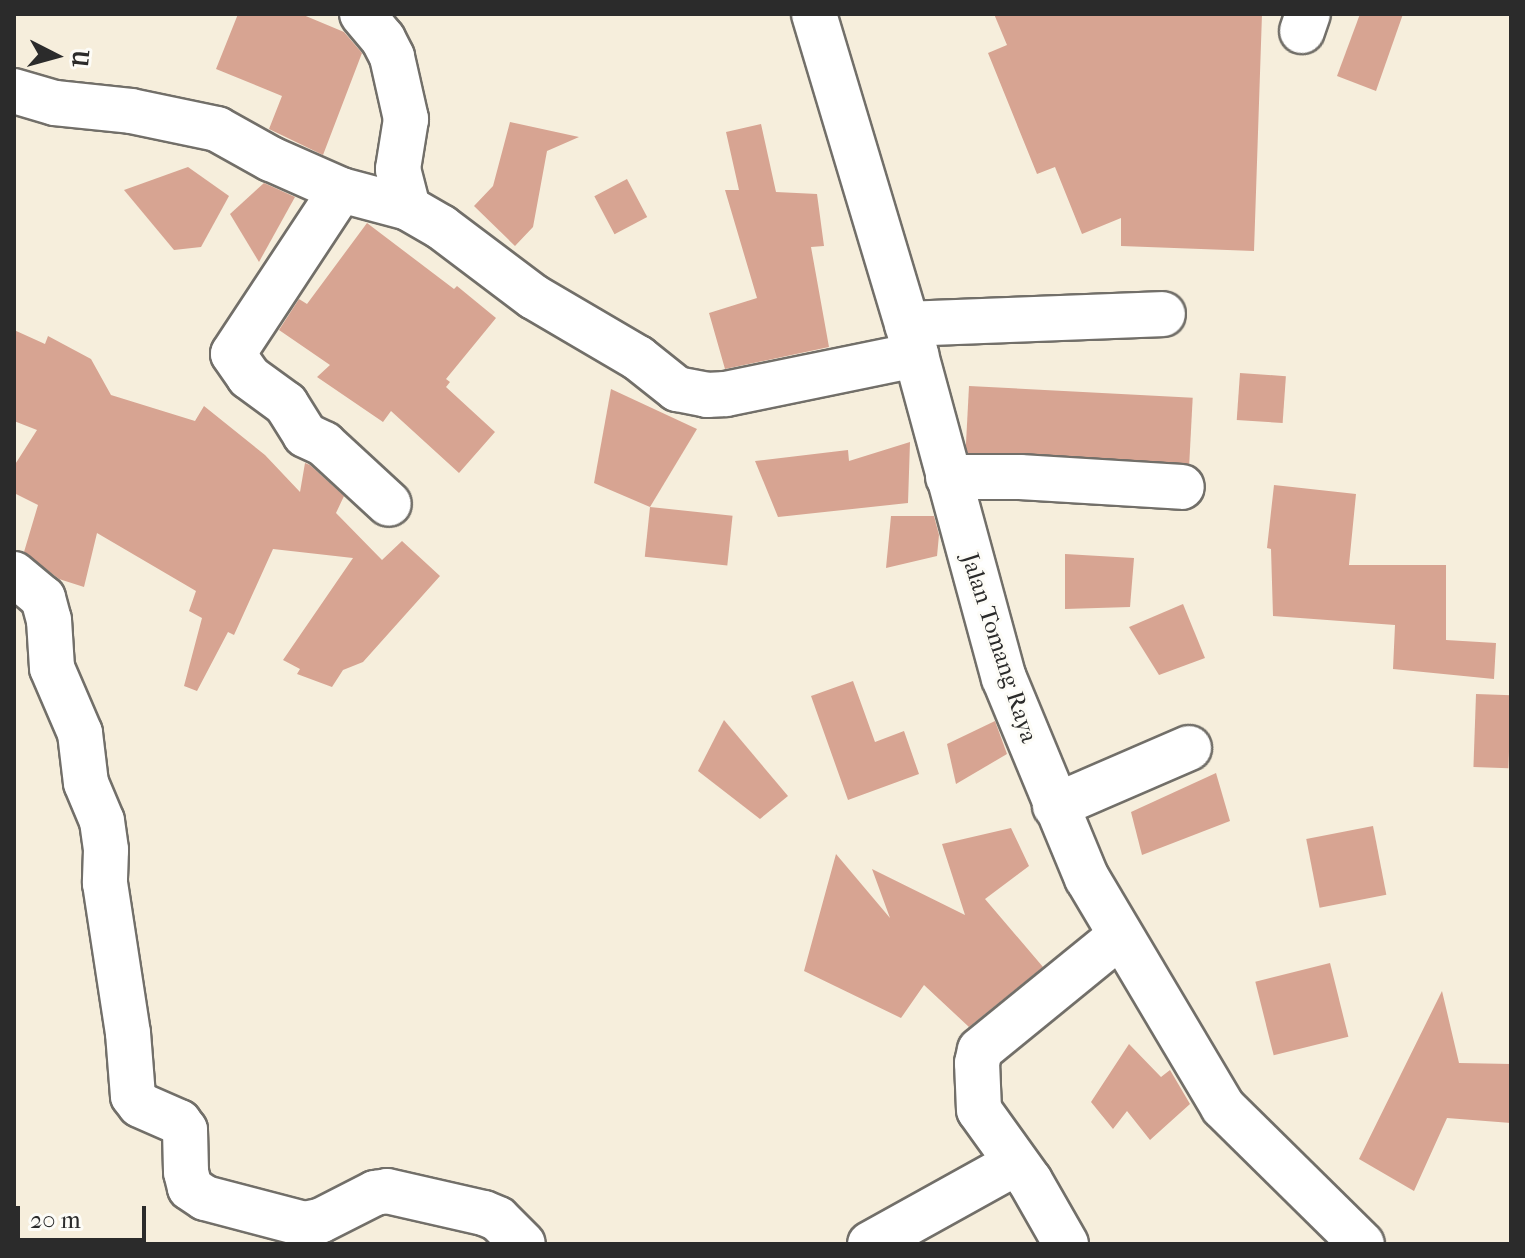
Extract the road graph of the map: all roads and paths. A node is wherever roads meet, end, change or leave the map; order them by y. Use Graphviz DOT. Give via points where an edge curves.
graph roads {
  1 [pos="362,14"];
  2 [pos="814,14"];
  3 [pos="14,91"];
  4 [pos="341,190"];
  5 [pos="408,208"];
  6 [pos="1163,314"];
  7 [pos="912,339"];
  8 [pos="948,477"];
  9 [pos="1182,487"];
  10 [pos="389,504"];
  11 [pos="14,574"];
  12 [pos="1189,748"];
  13 [pos="1055,806"];
  14 [pos="1120,936"];
  15 [pos="1016,1163"];
  16 [pos="523,1244"];
  17 [pos="870,1244"];
  18 [pos="1066,1244"];
  19 [pos="1362,1244"];
  1 -- 5 [label="street" via="392,57 406,119 398,169"];
  2 -- 7 [label="street, Jalan Tomang Raya"];
  3 -- 4 [label="street" via="55,103 131,111 217,129"];
  4 -- 5 [label="street"];
  4 -- 10 [label="street" via="233,354 249,377 286,404 305,435 324,444"];
  5 -- 7 [label="street" via="677,389 726,394"];
  6 -- 7 [label="street"];
  7 -- 8 [label="street, Jalan Tomang Raya"];
  8 -- 9 [label="street"];
  8 -- 13 [label="street, Jalan Tomang Raya" via="1004,678"];
  11 -- 16 [label="street" via="43,598 52,668 80,733 86,783 102,821 133,1096 185,1130 190,1188 205,1198 311,1224 387,1191 484,1213 498,1219"];
  12 -- 13 [label="street"];
  13 -- 14 [label="street, Jalan Tomang Raya"];
  14 -- 15 [label="street" via="980,1050 975,1085 979,1110"];
  14 -- 19 [label="street, Jalan Tomang Raya" via="1223,1107"];
  15 -- 17 [label="street"];
  15 -- 18 [label="street"];
}
